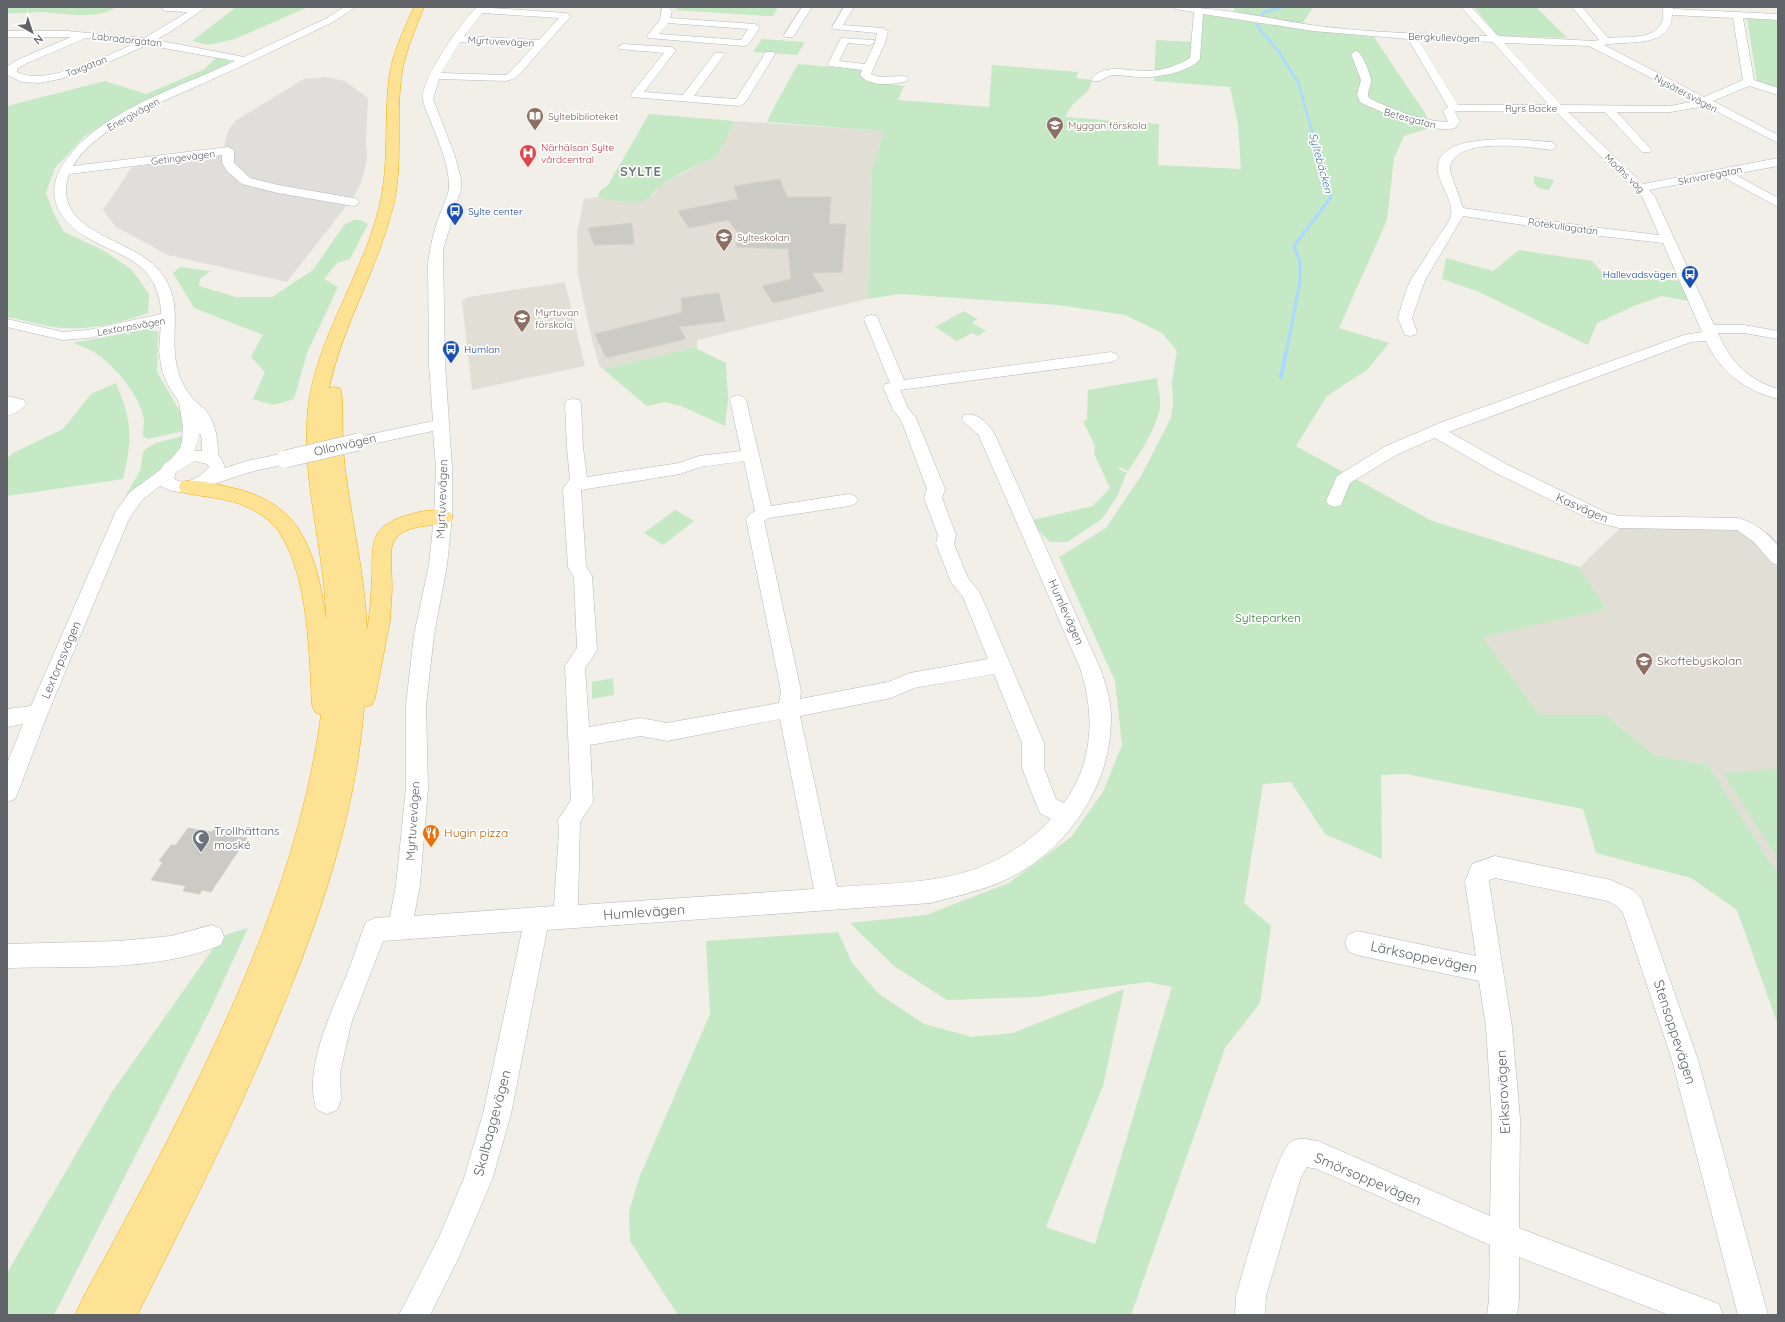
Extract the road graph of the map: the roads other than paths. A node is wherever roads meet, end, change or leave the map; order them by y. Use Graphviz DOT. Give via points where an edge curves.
graph roads {
  1 [pos="351,7"];
  2 [pos="419,7"];
  3 [pos="428,7"];
  4 [pos="807,7"];
  5 [pos="849,7"];
  6 [pos="1178,7"];
  7 [pos="1466,7"];
  8 [pos="1577,7"];
  9 [pos="166,8"];
  10 [pos="199,8"];
  11 [pos="481,9"];
  12 [pos="665,9"];
  13 [pos="1669,9"];
  14 [pos="1199,10"];
  15 [pos="1738,16"];
  16 [pos="1778,17"];
  17 [pos="665,20"];
  18 [pos="7,34"];
  19 [pos="84,35"];
  20 [pos="789,35"];
  21 [pos="1411,36"];
  22 [pos="458,39"];
  23 [pos="1494,39"];
  24 [pos="146,41"];
  25 [pos="1599,42"];
  26 [pos="543,43"];
  27 [pos="880,43"];
  28 [pos="623,47"];
  29 [pos="671,50"];
  30 [pos="684,52"];
  31 [pos="705,53"];
  32 [pos="770,54"];
  33 [pos="1356,54"];
  34 [pos="245,60"];
  35 [pos="868,67"];
  36 [pos="434,76"];
  37 [pos="903,79"];
  38 [pos="1097,79"];
  39 [pos="22,81"];
  40 [pos="1749,82"];
  41 [pos="12,85"];
  42 [pos="1778,92"];
  43 [pos="687,98"];
  44 [pos="1705,102"];
  45 [pos="1454,108"];
  46 [pos="1558,108"];
  47 [pos="1608,109"];
  48 [pos="1778,140"];
  49 [pos="1551,146"];
  50 [pos="1646,150"];
  51 [pos="1778,162"];
  52 [pos="64,172"];
  53 [pos="1722,172"];
  54 [pos="1641,188"];
  55 [pos="353,202"];
  56 [pos="1778,203"];
  57 [pos="1458,211"];
  58 [pos="1669,240"];
  59 [pos="168,318"];
  60 [pos="871,318"];
  61 [pos="7,324"];
  62 [pos="1410,332"];
  63 [pos="1709,332"];
  64 [pos="1778,335"];
  65 [pos="1111,357"];
  66 [pos="899,386"];
  67 [pos="1778,394"];
  68 [pos="738,400"];
  69 [pos="187,402"];
  70 [pos="573,404"];
  71 [pos="970,419"];
  72 [pos="442,424"];
  73 [pos="1435,431"];
  74 [pos="751,455"];
  75 [pos="213,460"];
  76 [pos="172,468"];
  77 [pos="247,468"];
  78 [pos="577,484"];
  79 [pos="189,485"];
  80 [pos="849,500"];
  81 [pos="1335,501"];
  82 [pos="764,513"];
  83 [pos="443,516"];
  84 [pos="116,530"];
  85 [pos="1778,558"];
  86 [pos="1000,665"];
  87 [pos="788,709"];
  88 [pos="38,713"];
  89 [pos="7,718"];
  90 [pos="579,738"];
  91 [pos="337,756"];
  92 [pos="7,792"];
  93 [pos="1068,816"];
  94 [pos="1480,872"];
  95 [pos="828,900"];
  96 [pos="565,917"];
  97 [pos="537,919"];
  98 [pos="400,928"];
  99 [pos="212,937"];
  100 [pos="1357,943"];
  101 [pos="7,956"];
  102 [pos="1491,971"];
  103 [pos="326,1100"];
  104 [pos="1505,1237"];
  105 [pos="92,1315"];
  106 [pos="119,1315"];
  107 [pos="414,1315"];
  108 [pos="1250,1315"];
  109 [pos="1502,1315"];
  110 [pos="1708,1315"];
  111 [pos="1753,1315"];
  1 -- 34 [label="street, Energivägen" via="330,20"];
  2 -- 91 [label="highway" via="401,50 396,75 393,106 394,150 388,200 372,247 332,343 318,398 318,474 335,593 337,665 334,706"];
  3 -- 91 [label="highway" via="413,43 405,74 403,177 394,221 346,340 336,378 332,420 334,470 353,587 356,626 354,693"];
  4 -- 20 [label="street"];
  5 -- 27 [label="street" via="838,27 883,31"];
  6 -- 14 [label="street, Bergkullevägen"];
  7 -- 23 [label="street, Modhs väg"];
  8 -- 25 [label="street"];
  9 -- 10 [label="street"];
  10 -- 24 [label="street, Taxgatan"];
  11 -- 22 [label="street, Myrtuvevägen"];
  11 -- 26 [label="street, Myrtuvevägen" via="566,16"];
  12 -- 17 [label="street"];
  13 -- 15 [label="street"];
  13 -- 25 [label="street, Bergkullevägen" via="1665,27 1659,34"];
  14 -- 21 [label="street, Bergkullevägen" via="1313,28"];
  14 -- 38 [label="street" via="1195,59 1156,73 1111,72 1100,75"];
  15 -- 16 [label="street"];
  15 -- 40 [label="street"];
  17 -- 17 [label="street" via="686,21 755,27 744,43 652,36"];
  18 -- 19 [label="street, Labradorgatan"];
  19 -- 24 [label="street, Labradorgatan"];
  19 -- 39 [label="street" via="12,68 10,73"];
  21 -- 23 [label="street, Bergkullevägen"];
  21 -- 45 [label="street"];
  22 -- 26 [label="street, Myrtuvevägen"];
  22 -- 36 [label="street, Myrtuvevägen"];
  23 -- 25 [label="street, Bergkullevägen"];
  23 -- 46 [label="street, Modhs väg"];
  24 -- 34 [label="street, Labradorgatan"];
  24 -- 39 [label="street, Taxgatan" via="70,73 53,78"];
  25 -- 44 [label="street, Nysätersvägen"];
  26 -- 36 [label="street, Myrtuvevägen" via="510,78"];
  27 -- 35 [label="street"];
  27 -- 35 [label="street" via="845,40 833,64"];
  28 -- 29 [label="street"];
  29 -- 30 [label="street"];
  29 -- 43 [label="street" via="636,94"];
  31 -- 43 [label="street" via="724,55"];
  32 -- 43 [label="street" via="739,103"];
  33 -- 45 [label="street, Betesgatan" via="1366,80 1362,96 1377,108 1430,124 1448,126 1453,122 1449,111"];
  34 -- 52 [label="street, Energivägen" via="124,117 86,144 72,158"];
  35 -- 37 [label="street" via="865,75 873,80"];
  36 -- 72 [label="street, Myrtuvevägen" via="428,99 455,181 455,189 436,250 435,264 437,364"];
  39 -- 41 [label="street, Taxgatan"];
  40 -- 42 [label="street"];
  40 -- 44 [label="street, Ryrs Backe"];
  44 -- 47 [label="street, Ryrs Backe" via="1670,109"];
  44 -- 48 [label="street, Nysätersvägen"];
  45 -- 46 [label="street, Ryrs Backe"];
  46 -- 47 [label="street, Ryrs Backe"];
  46 -- 54 [label="street, Modhs väg"];
  47 -- 50 [label="street"];
  49 -- 57 [label="street" via="1480,144 1463,147 1449,154 1444,166"];
  51 -- 53 [label="street, Skrivaregatan"];
  52 -- 55 [label="street, Getingevägen" via="228,151 228,163 246,181"];
  52 -- 59 [label="street, Energivägen" via="59,194 67,214 76,224 93,235 133,255 146,265 158,278 165,291 169,305"];
  53 -- 54 [label="street, Skrivaregatan"];
  53 -- 56 [label="street"];
  54 -- 58 [label="street, Modhs väg" via="1649,197"];
  57 -- 58 [label="street, Rotekullagatan"];
  57 -- 62 [label="street" via="1455,223 1418,280 1405,318"];
  58 -- 63 [label="street, Modhs väg"];
  59 -- 61 [label="street, Lextorpsvägen" via="88,334 63,336"];
  59 -- 69 [label="street, Lextorpsvägen" via="167,351 170,371"];
  60 -- 66 [label="street"];
  63 -- 64 [label="street" via="1751,330"];
  63 -- 67 [label="street, Modhs väg" via="1719,354 1735,372 1754,384"];
  63 -- 73 [label="street"];
  65 -- 66 [label="street"];
  66 -- 86 [label="street" via="891,388 901,410 908,418 936,489 932,498 947,535 945,544 960,582 971,593"];
  68 -- 74 [label="street"];
  69 -- 75 [label="street, Lextorpsvägen" via="201,416 207,429"];
  69 -- 76 [label="street, Lextorpsvägen" via="191,420 191,440 186,453"];
  70 -- 78 [label="street" via="579,480"];
  71 -- 93 [label="street, Humlevägen" via="980,425 987,435 1090,668 1097,690 1101,720 1099,750 1087,783"];
  72 -- 77 [label="street, Ollonvägen, bridge"];
  72 -- 83 [label="street, Myrtuvevägen"];
  73 -- 81 [label="street" via="1392,450 1343,480"];
  73 -- 85 [label="street, Kasvägen" via="1500,468 1602,518 1619,522 1748,526"];
  74 -- 78 [label="street"];
  74 -- 82 [label="street"];
  75 -- 76 [label="street, Ollonvägen" via="195,456"];
  75 -- 77 [label="street, Ollonvägen"];
  75 -- 79 [label="street" via="214,472"];
  76 -- 79 [label="street" via="165,478 166,482"];
  76 -- 84 [label="street, Lextorpsvägen" via="150,483 128,505"];
  77 -- 79 [label="street, Ollonvägen"];
  78 -- 90 [label="street" via="572,489 577,567 583,576 587,650 575,666"];
  79 -- 84 [label="street, Lextorpsvägen" via="146,501"];
  79 -- 91 [label="highway" via="248,499 280,521 295,540 309,580"];
  80 -- 82 [label="street"];
  82 -- 87 [label="street" via="755,519 791,692"];
  83 -- 91 [label="highway" via="419,519 400,526 385,538 381,547 382,592 371,669 363,706"];
  83 -- 98 [label="street, Myrtuvevägen" via="438,565 424,635 416,704 417,788 408,885"];
  84 -- 88 [label="street, Lextorpsvägen"];
  86 -- 87 [label="street" via="910,681 891,690"];
  86 -- 93 [label="street" via="1033,743 1033,768 1048,806"];
  87 -- 90 [label="street" via="667,732 641,727"];
  87 -- 95 [label="street"];
  88 -- 89 [label="street"];
  88 -- 92 [label="street, Lextorpsvägen"];
  90 -- 96 [label="street" via="582,802 569,820"];
  91 -- 105 [label="highway" via="252,995 208,1093"];
  91 -- 106 [label="highway" via="338,799 306,910 278,986 230,1094 172,1214"];
  93 -- 95 [label="street, Humlevägen" via="1042,843 1011,866 974,881 930,892"];
  94 -- 102 [label="street, Eriksrovägen" via="1477,882"];
  94 -- 111 [label="street, Stensoppevägen" via="1494,866 1611,891 1626,898 1633,906 1685,1060"];
  95 -- 96 [label="street, Humlevägen"];
  96 -- 97 [label="street, Humlevägen"];
  97 -- 98 [label="street, Humlevägen"];
  97 -- 107 [label="street, Skalbaggevägen" via="497,1114 478,1180 449,1247"];
  98 -- 103 [label="street, Humlevägen" via="375,930 360,974 338,1024 327,1073"];
  99 -- 101 [label="street" via="171,948 119,953"];
  100 -- 102 [label="street, Lärksoppevägen"];
  102 -- 104 [label="street, Eriksrovägen" via="1499,1027 1506,1119"];
  104 -- 108 [label="street, Smörsoppevägen" via="1318,1155 1300,1152 1285,1185 1251,1296"];
  104 -- 109 [label="street, Eriksrovägen"];
  104 -- 110 [label="street"];
}
